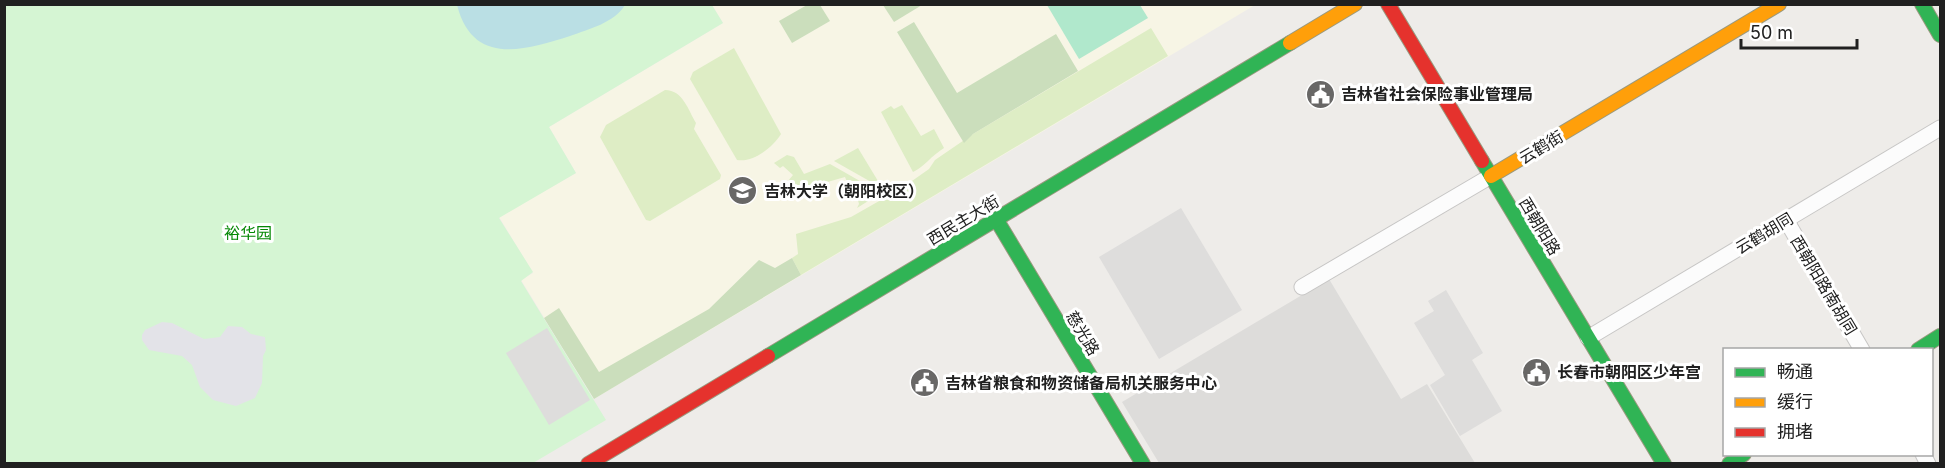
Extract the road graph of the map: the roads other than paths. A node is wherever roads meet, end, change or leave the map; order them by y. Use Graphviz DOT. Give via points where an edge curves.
graph roads {
  1 [pos="1355,4"];
  2 [pos="1388,4"];
  3 [pos="1779,4"];
  4 [pos="1922,4"];
  5 [pos="1941,35"];
  6 [pos="1941,128"];
  7 [pos="1491,176"];
  8 [pos="996,219"];
  9 [pos="1786,220"];
  10 [pos="1302,287"];
  11 [pos="1941,336"];
  12 [pos="1588,338"];
  13 [pos="1861,348"];
  14 [pos="1921,348"];
  15 [pos="614,448"];
  16 [pos="588,464"];
  17 [pos="623,464"];
  18 [pos="1143,464"];
  19 [pos="1664,464"];
  1 -- 8 [label="main road, 西民主大街"];
  2 -- 7 [label="main road, 西朝阳路"];
  3 -- 7 [label="main road, 云鹤街"];
  4 -- 5 [label="main road"];
  6 -- 9 [label="street, 云鹤胡同"];
  7 -- 10 [label="street, 云鹤街"];
  7 -- 12 [label="main road, 西朝阳路"];
  8 -- 15 [label="main road, 西民主大街"];
  8 -- 18 [label="main road, 慈光路"];
  9 -- 12 [label="street, 云鹤胡同"];
  9 -- 13 [label="street, 西朝阳路南胡同"];
  11 -- 14 [label="main road"];
  12 -- 19 [label="main road, 西朝阳路"];
  15 -- 16 [label="main road, 西民主大街"];
  15 -- 17 [label="main road"];
}
